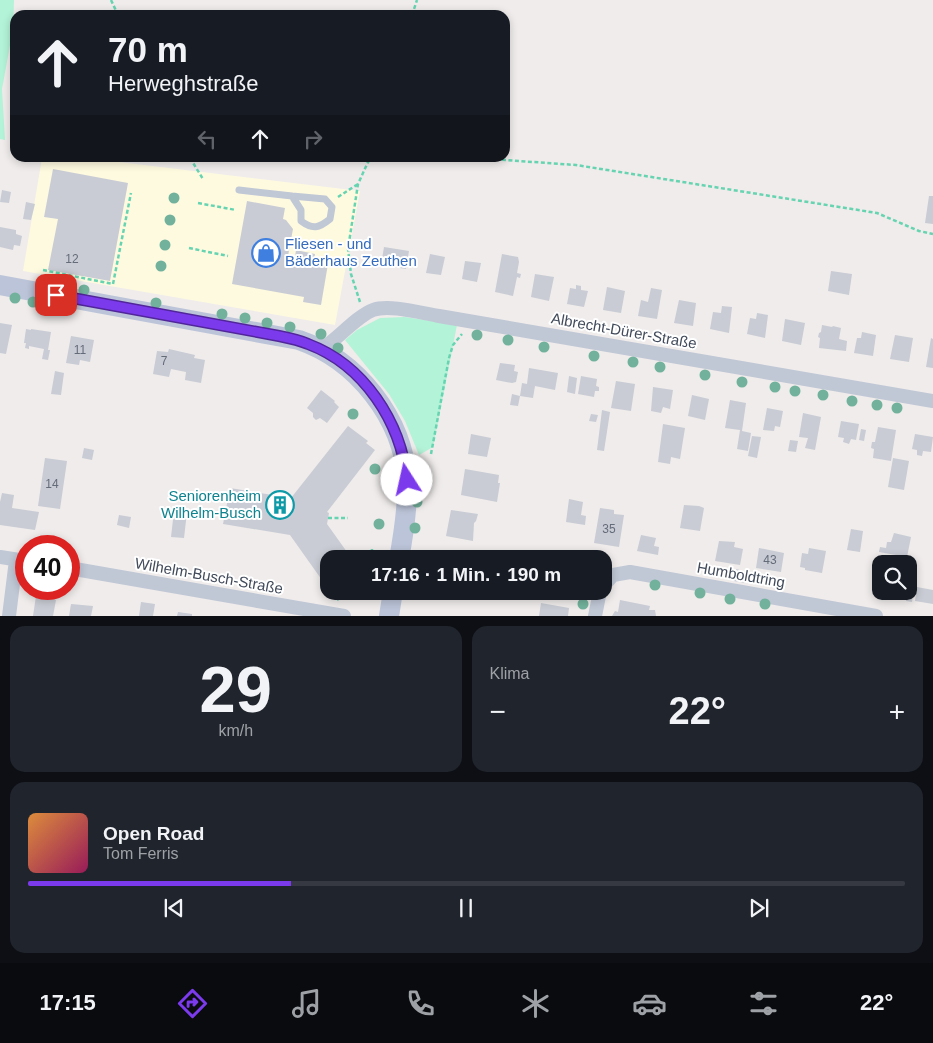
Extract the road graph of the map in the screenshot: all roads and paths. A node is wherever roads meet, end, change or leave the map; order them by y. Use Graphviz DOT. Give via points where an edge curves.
graph roads {
  1 [pos="510,160"];
  2 [pos="192,162"];
  3 [pos="368,162"];
  4 [pos="203,179"];
  5 [pos="358,184"];
  6 [pos="240,190"];
  7 [pos="131,193"];
  8 [pos="292,196"];
  9 [pos="198,203"];
  10 [pos="329,203"];
  11 [pos="236,210"];
  12 [pos="933,234"];
  13 [pos="189,248"];
  14 [pos="228,256"];
  15 [pos="43,270"];
  16 [pos="0,285"];
  17 [pos="366,314"];
  18 [pos="472,321"];
  19 [pos="323,350"];
  20 [pos="933,401"];
  21 [pos="431,454"];
  22 [pos="328,518"];
  23 [pos="348,518"];
  24 [pos="400,550"];
  25 [pos="0,557"];
  26 [pos="15,560"];
  27 [pos="80,570"];
  28 [pos="612,576"];
  29 [pos="15,588"];
  30 [pos="392,600"];
  31 [pos="598,600"];
  32 [pos="9,616"];
  33 [pos="344,616"];
  34 [pos="389,616"];
  35 [pos="595,616"];
  36 [pos="876,616"];
  1 -- 12 [label="path" via="576,165 877,213"];
  2 -- 4 [label="path"];
  3 -- 5 [label="path"];
  5 -- 10 [label="path"];
  5 -- 17 [label="path" via="348,249 358,300"];
  6 -- 8 [label="lane"];
  7 -- 15 [label="path" via="113,284"];
  8 -- 10 [label="lane" via="325,199"];
  8 -- 10 [label="lane" via="302,210 301,221 308,227 320,227 330,219 332,207"];
  9 -- 11 [label="path"];
  13 -- 14 [label="path"];
  16 -- 19 [label="street" via="279,336"];
  17 -- 18 [label="street, Albrecht-Dürer-Straße" via="386,308"];
  17 -- 19 [label="street, Albrecht-Dürer-Straße"];
  18 -- 20 [label="street, Albrecht-Dürer-Straße"];
  18 -- 21 [label="path" via="454,345 449,358"];
  19 -- 24 [label="street" via="364,383 386,413 399,441 405,467 407,510"];
  22 -- 23 [label="path"];
  25 -- 26 [label="street"];
  27 -- 33 [label="street, Wilhelm-Busch-Straße"];
  28 -- 36 [label="street, Humboldtring" via="630,572"];
  29 -- 32 [label="street"];
  30 -- 34 [label="street"];
  31 -- 35 [label="street"];
}
